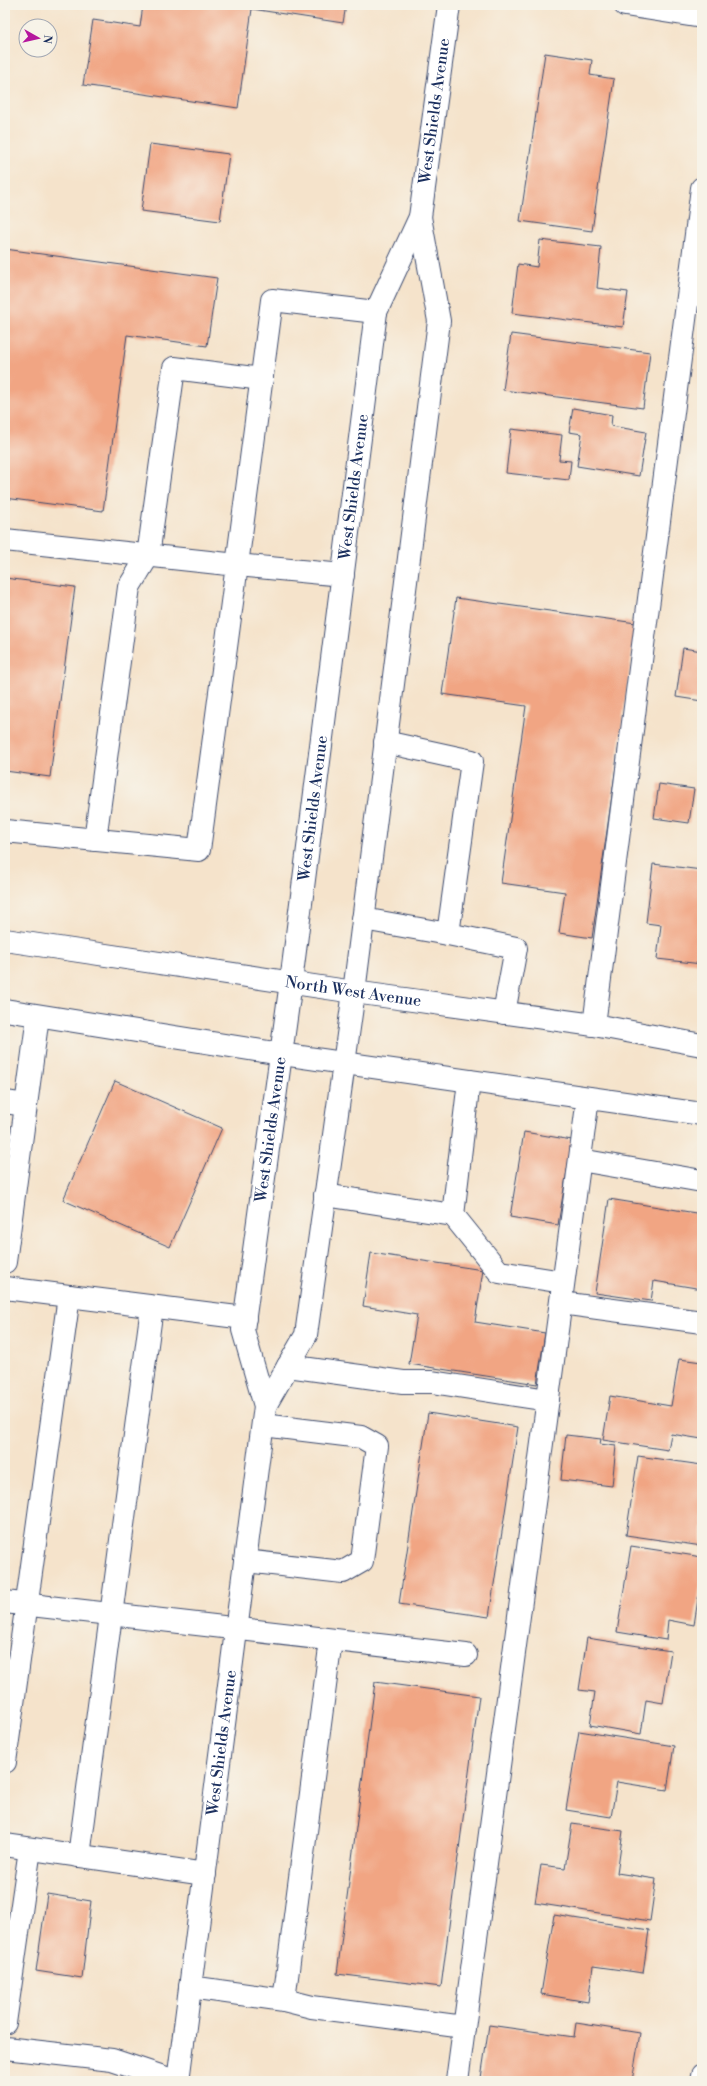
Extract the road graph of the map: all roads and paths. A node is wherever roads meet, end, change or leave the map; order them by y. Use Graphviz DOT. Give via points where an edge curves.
graph roads {
  1 [pos="449,5"];
  2 [pos="625,5"];
  3 [pos="702,17"];
  4 [pos="702,188"];
  5 [pos="420,217"];
  6 [pos="376,312"];
  7 [pos="262,379"];
  8 [pos="5,540"];
  9 [pos="148,556"];
  10 [pos="237,565"];
  11 [pos="343,575"];
  12 [pos="385,742"];
  13 [pos="5,831"];
  14 [pos="96,840"];
  15 [pos="363,919"];
  16 [pos="448,934"];
  17 [pos="5,940"];
  18 [pos="291,982"];
  19 [pos="354,992"];
  20 [pos="5,1010"];
  21 [pos="504,1013"];
  22 [pos="38,1016"];
  23 [pos="594,1025"];
  24 [pos="702,1045"];
  25 [pos="280,1054"];
  26 [pos="344,1063"];
  27 [pos="469,1081"];
  28 [pos="588,1098"];
  29 [pos="15,1104"];
  30 [pos="702,1114"];
  31 [pos="580,1160"];
  32 [pos="10,1178"];
  33 [pos="702,1181"];
  34 [pos="325,1195"];
  35 [pos="453,1215"];
  36 [pos="5,1258"];
  37 [pos="5,1288"];
  38 [pos="562,1292"];
  39 [pos="69,1296"];
  40 [pos="152,1307"];
  41 [pos="245,1318"];
  42 [pos="702,1322"];
  43 [pos="288,1366"];
  44 [pos="548,1400"];
  45 [pos="264,1415"];
  46 [pos="245,1561"];
  47 [pos="5,1602"];
  48 [pos="27,1605"];
  49 [pos="112,1614"];
  50 [pos="236,1629"];
  51 [pos="331,1640"];
  52 [pos="466,1655"];
  53 [pos="5,1762"];
  54 [pos="5,1845"];
  55 [pos="30,1849"];
  56 [pos="79,1856"];
  57 [pos="205,1874"];
  58 [pos="190,1987"];
  59 [pos="284,2000"];
  60 [pos="5,2023"];
  61 [pos="464,2027"];
  62 [pos="5,2048"];
  63 [pos="702,2075"];
  64 [pos="175,2081"];
  65 [pos="178,2081"];
  66 [pos="457,2081"];
  67 [pos="701,2081"];
  1 -- 5 [label="main road, West Shields Avenue"];
  2 -- 3 [label="main road"];
  4 -- 23 [label="main road"];
  5 -- 6 [label="main road, West Shields Avenue"];
  5 -- 12 [label="main road, West Shields Avenue" via="438,321"];
  6 -- 7 [label="main road" via="272,300"];
  6 -- 11 [label="main road, West Shields Avenue"];
  7 -- 9 [label="main road" via="174,368"];
  7 -- 10 [label="main road"];
  8 -- 9 [label="main road"];
  9 -- 10 [label="main road"];
  9 -- 14 [label="main road" via="129,587"];
  10 -- 11 [label="main road"];
  10 -- 14 [label="main road" via="199,850"];
  11 -- 18 [label="main road, West Shields Avenue"];
  12 -- 15 [label="main road, West Shields Avenue"];
  12 -- 16 [label="main road" via="472,761"];
  13 -- 14 [label="main road"];
  15 -- 16 [label="main road"];
  15 -- 19 [label="main road, West Shields Avenue"];
  16 -- 21 [label="main road" via="516,948"];
  17 -- 18 [label="main road, North West Avenue"];
  18 -- 19 [label="main road, North West Avenue"];
  18 -- 25 [label="main road, West Shields Avenue"];
  19 -- 21 [label="main road, North West Avenue"];
  19 -- 26 [label="main road, West Shields Avenue"];
  20 -- 22 [label="main road"];
  21 -- 23 [label="main road, North West Avenue"];
  22 -- 25 [label="main road"];
  22 -- 29 [label="main road"];
  23 -- 24 [label="main road, North West Avenue"];
  25 -- 26 [label="main road"];
  25 -- 41 [label="main road, West Shields Avenue"];
  26 -- 27 [label="main road"];
  26 -- 34 [label="main road, West Shields Avenue"];
  27 -- 28 [label="main road"];
  27 -- 35 [label="main road"];
  28 -- 30 [label="main road"];
  28 -- 31 [label="main road"];
  29 -- 32 [label="main road"];
  31 -- 33 [label="main road"];
  31 -- 38 [label="main road"];
  32 -- 36 [label="main road"];
  34 -- 35 [label="main road"];
  34 -- 43 [label="main road, West Shields Avenue" via="306,1335"];
  35 -- 38 [label="main road" via="499,1272"];
  37 -- 39 [label="main road"];
  38 -- 42 [label="main road"];
  38 -- 44 [label="main road"];
  39 -- 40 [label="main road"];
  39 -- 48 [label="main road"];
  40 -- 41 [label="main road"];
  40 -- 49 [label="main road"];
  41 -- 45 [label="main road, West Shields Avenue" via="243,1330"];
  43 -- 44 [label="main road" via="403,1382 432,1382"];
  43 -- 45 [label="main road, West Shields Avenue"];
  44 -- 61 [label="main road"];
  45 -- 46 [label="main road, West Shields Avenue"];
  45 -- 46 [label="main road" via="361,1438 377,1446 376,1454 362,1561 343,1572"];
  46 -- 50 [label="main road, West Shields Avenue"];
  47 -- 48 [label="main road"];
  48 -- 49 [label="main road"];
  48 -- 53 [label="main road"];
  49 -- 50 [label="main road"];
  49 -- 56 [label="main road"];
  50 -- 51 [label="main road"];
  50 -- 57 [label="main road, West Shields Avenue"];
  51 -- 52 [label="main road"];
  51 -- 59 [label="main road"];
  54 -- 55 [label="main road"];
  55 -- 56 [label="main road"];
  55 -- 60 [label="main road"];
  56 -- 57 [label="main road"];
  57 -- 58 [label="main road, West Shields Avenue"];
  58 -- 59 [label="main road"];
  58 -- 65 [label="main road, West Shields Avenue"];
  59 -- 61 [label="main road" via="312,2007"];
  61 -- 66 [label="main road"];
  62 -- 64 [label="main road" via="112,2060"];
  63 -- 67 [label="main road"];
}
